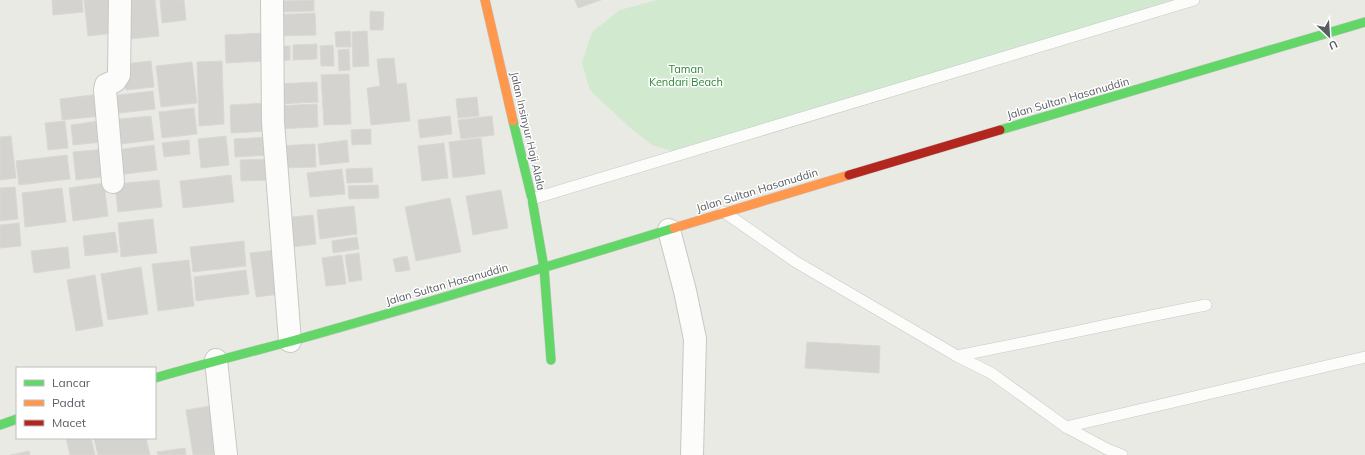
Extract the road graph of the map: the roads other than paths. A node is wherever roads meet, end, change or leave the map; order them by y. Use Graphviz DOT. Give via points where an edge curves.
graph roads {
  1 [pos="120,0"];
  2 [pos="272,0"];
  3 [pos="485,0"];
  4 [pos="1194,0"];
  5 [pos="1365,22"];
  6 [pos="113,182"];
  7 [pos="532,200"];
  8 [pos="724,212"];
  9 [pos="669,230"];
  10 [pos="544,268"];
  11 [pos="1206,305"];
  12 [pos="290,341"];
  13 [pos="957,356"];
  14 [pos="1365,357"];
  15 [pos="216,360"];
  16 [pos="551,360"];
  17 [pos="156,378"];
  18 [pos="16,419"];
  19 [pos="0,424"];
  20 [pos="1066,427"];
  21 [pos="226,455"];
  22 [pos="692,455"];
  23 [pos="1122,455"];
  1 -- 6 [label="street" via="119,75 115,81 106,85 105,90"];
  2 -- 12 [label="street" via="273,122"];
  3 -- 7 [label="main road, Jalan Insinyur Haji Alala"];
  4 -- 7 [label="lane"];
  5 -- 8 [label="main road, Jalan Sultan Hasanuddin"];
  7 -- 10 [label="main road, Jalan Insinyur Haji Alala"];
  8 -- 9 [label="main road, Jalan Sultan Hasanuddin"];
  8 -- 13 [label="lane" via="796,262"];
  9 -- 10 [label="main road, Jalan Sultan Hasanuddin"];
  9 -- 22 [label="street" via="695,339"];
  10 -- 12 [label="main road, Jalan Sultan Hasanuddin"];
  10 -- 16 [label="main road, Jalan Insinyur Haji Alala"];
  11 -- 13 [label="lane"];
  12 -- 15 [label="main road, Jalan Sultan Hasanuddin"];
  13 -- 20 [label="lane" via="991,373"];
  14 -- 20 [label="lane"];
  15 -- 17 [label="main road, Jalan Sultan Hasanuddin"];
  15 -- 21 [label="street"];
  18 -- 19 [label="main road"];
  20 -- 23 [label="lane"];
}
